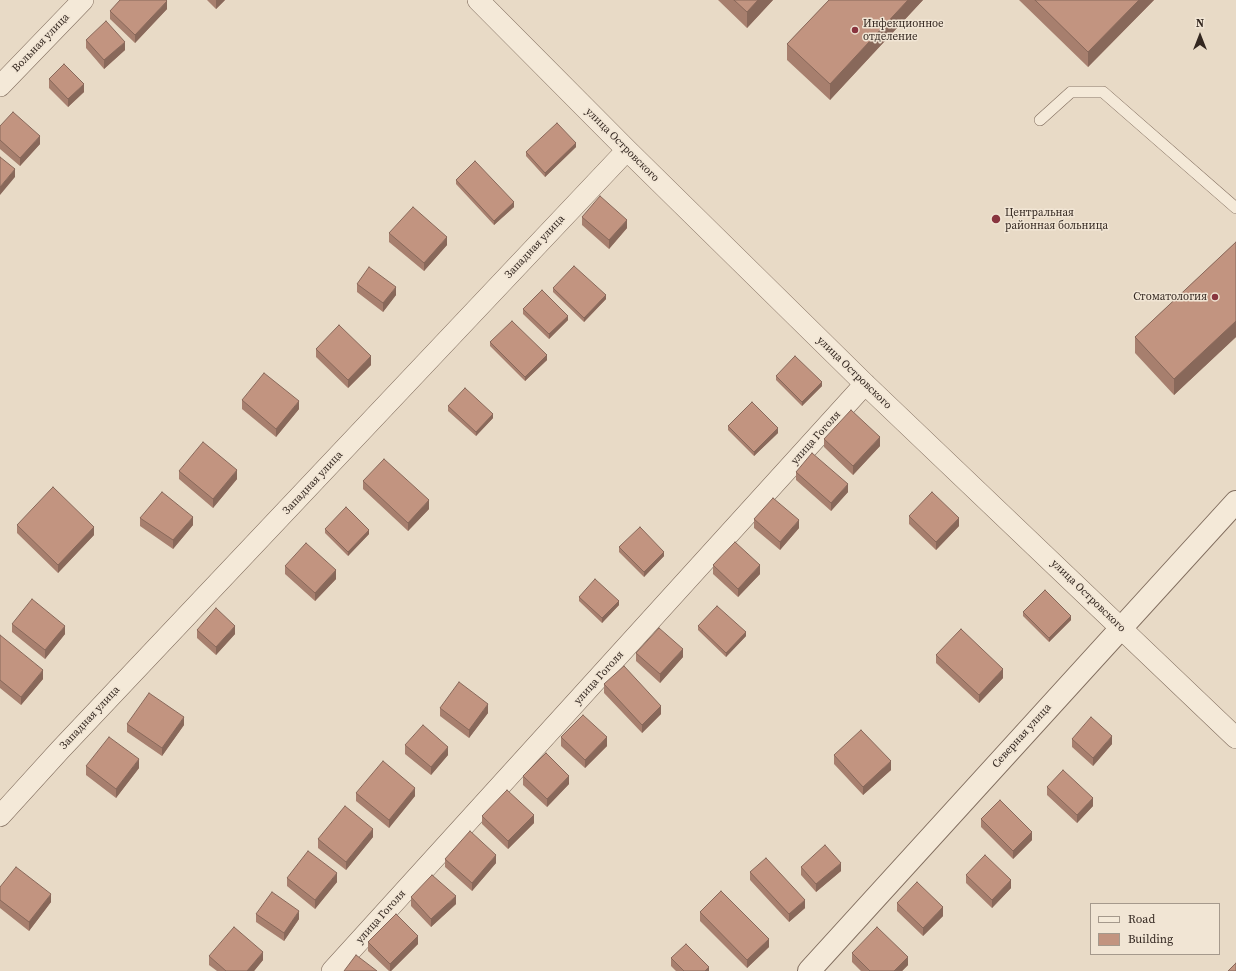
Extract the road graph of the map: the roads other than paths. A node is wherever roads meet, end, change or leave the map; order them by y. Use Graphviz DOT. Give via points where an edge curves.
graph roads {
  1 [pos="83,0"];
  2 [pos="478,0"];
  3 [pos="0,86"];
  4 [pos="1040,120"];
  5 [pos="627,150"];
  6 [pos="1236,208"];
  7 [pos="865,384"];
  8 [pos="1236,502"];
  9 [pos="1121,628"];
  10 [pos="1236,738"];
  11 [pos="0,816"];
  12 [pos="332,971"];
  13 [pos="809,971"];
  1 -- 3 [label="street, Вольная улица"];
  2 -- 5 [label="street, улица Островского"];
  4 -- 6 [label="lane" via="1071,92 1103,92"];
  5 -- 7 [label="street, улица Островского"];
  5 -- 11 [label="street, Западная улица"];
  7 -- 9 [label="street, улица Островского"];
  7 -- 12 [label="street, улица Гоголя"];
  8 -- 9 [label="street, Северная улица"];
  9 -- 10 [label="street, улица Островского"];
  9 -- 13 [label="street, Северная улица"];
}
